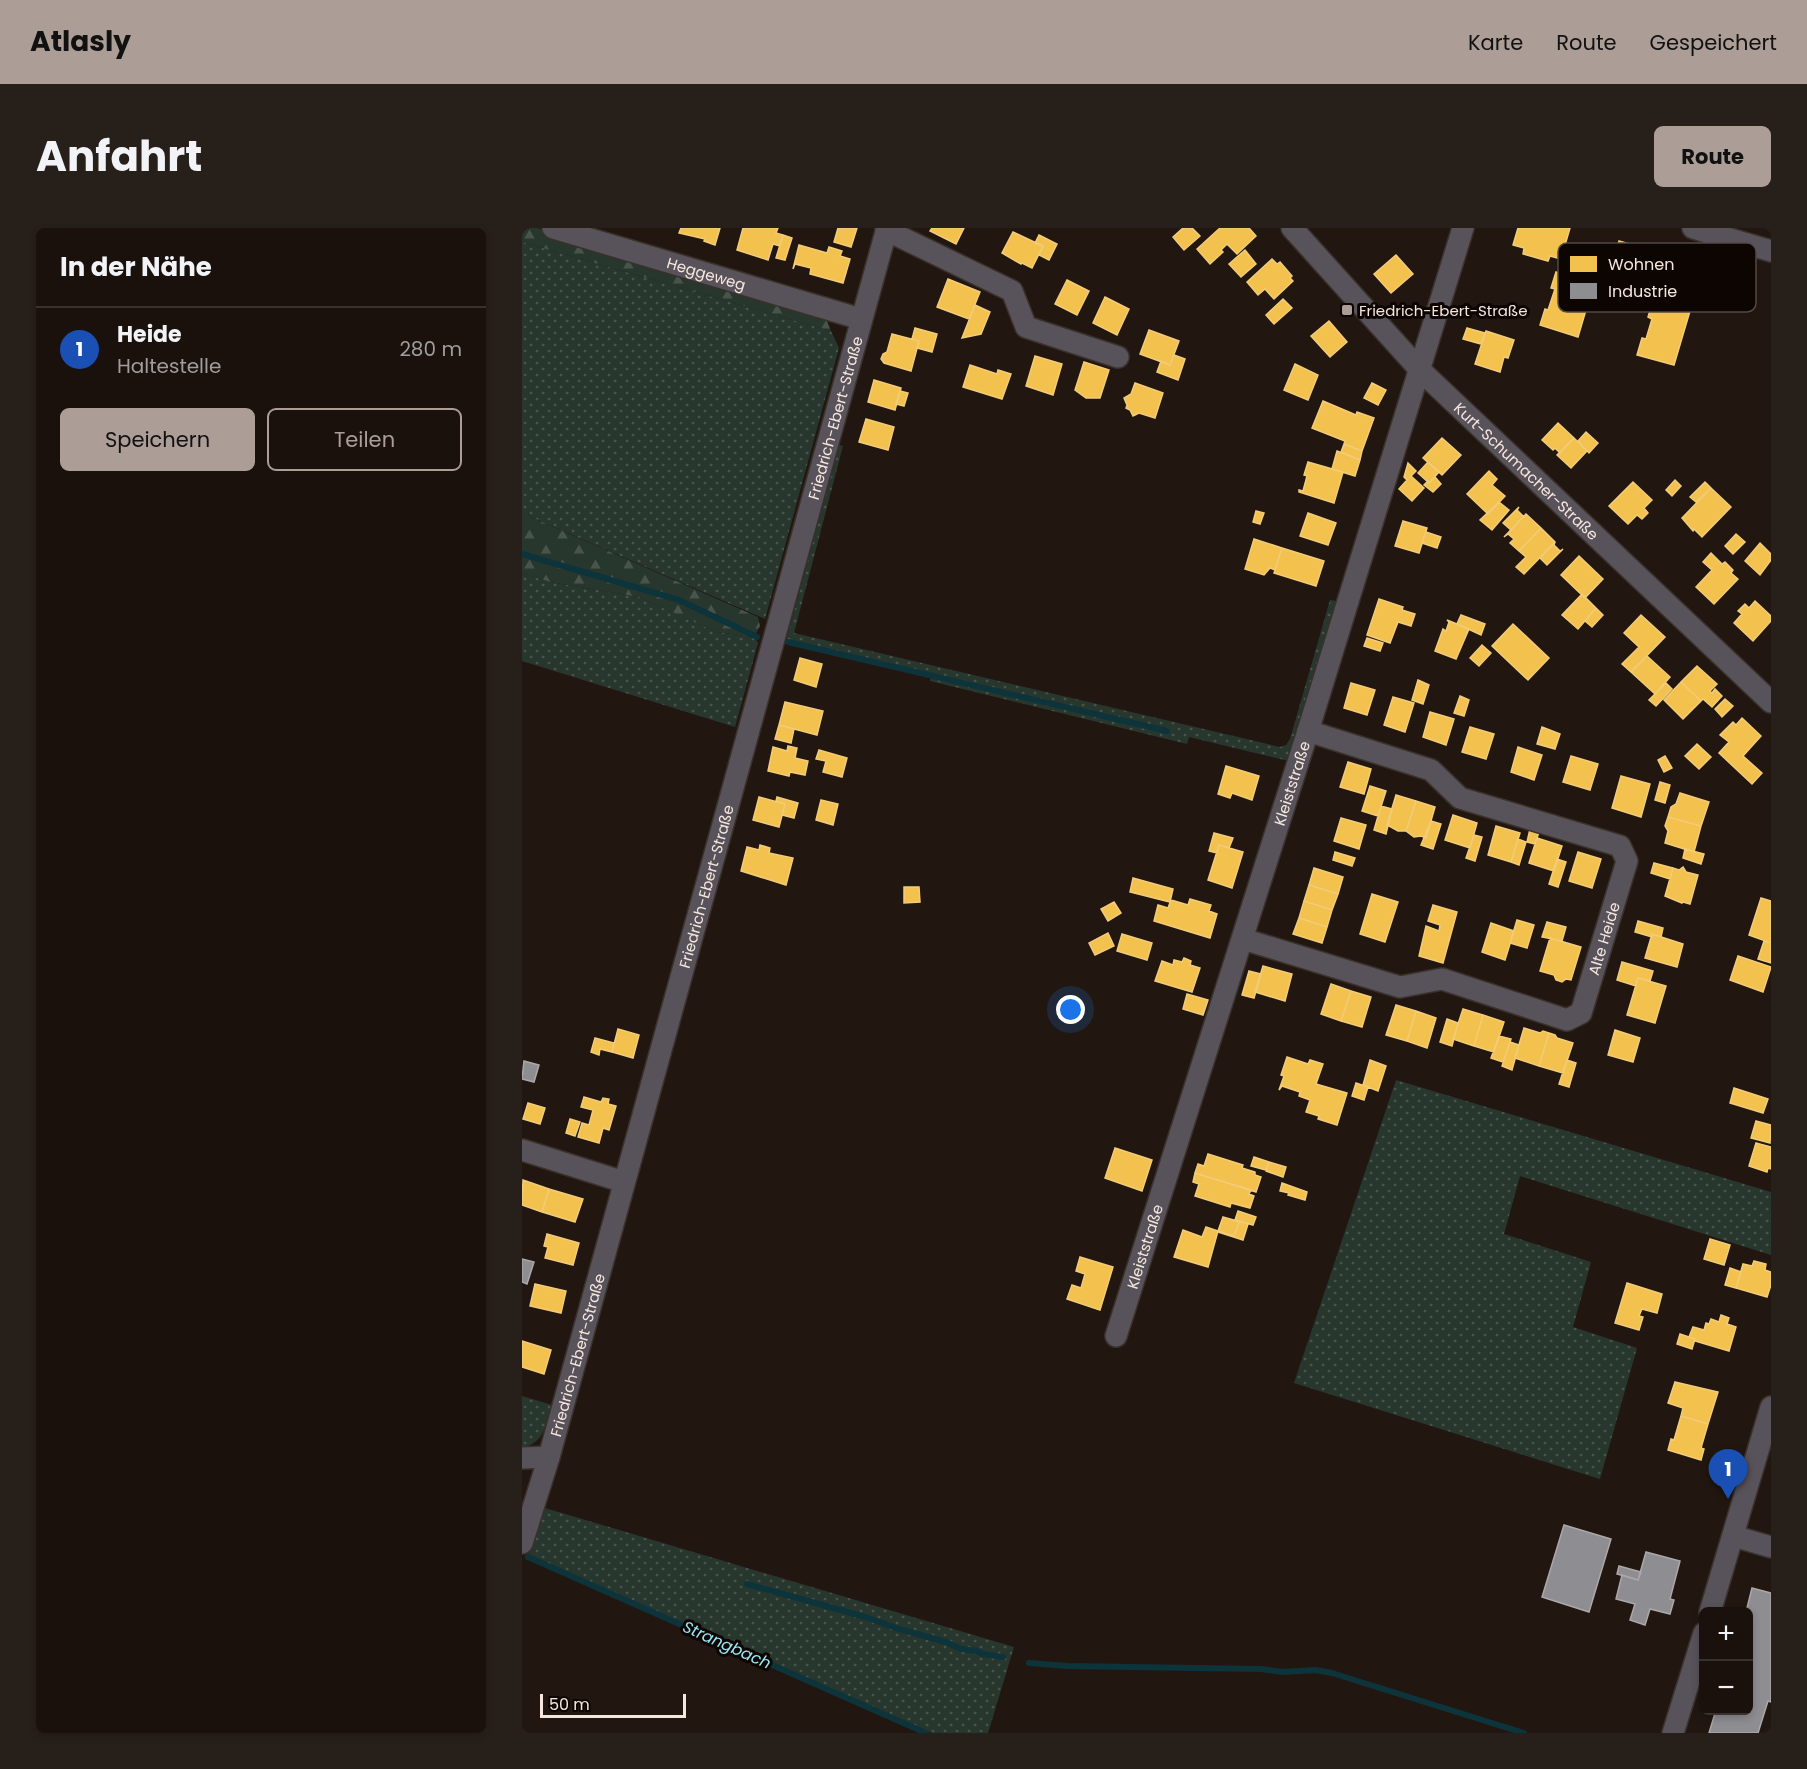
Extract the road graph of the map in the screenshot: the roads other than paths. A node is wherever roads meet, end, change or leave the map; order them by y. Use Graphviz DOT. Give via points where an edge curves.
graph roads {
  1 [pos="553,228"];
  2 [pos="1292,228"];
  3 [pos="1463,228"];
  4 [pos="1693,228"];
  5 [pos="886,229"];
  6 [pos="1744,243"];
  7 [pos="1756,247"];
  8 [pos="1771,251"];
  9 [pos="861,319"];
  10 [pos="1118,357"];
  11 [pos="1420,370"];
  12 [pos="1771,702"];
  13 [pos="1308,731"];
  14 [pos="1243,939"];
  15 [pos="522,1150"];
  16 [pos="624,1182"];
  17 [pos="1116,1336"];
  18 [pos="1771,1407"];
  19 [pos="549,1457"];
  20 [pos="522,1458"];
  21 [pos="1733,1536"];
  22 [pos="522,1543"];
  23 [pos="1771,1547"];
  24 [pos="1711,1607"];
  25 [pos="1699,1649"];
  26 [pos="1673,1733"];
  1 -- 9 [label="street, Heggeweg"];
  2 -- 11 [label="street, Kurt-Schumacher-Straße"];
  3 -- 11 [label="street, Kleiststraße"];
  4 -- 6 [label="street"];
  5 -- 9 [label="street, Friedrich-Ebert-Straße"];
  5 -- 10 [label="street" via="1012,291 1026,327"];
  7 -- 8 [label="street"];
  9 -- 16 [label="street, Friedrich-Ebert-Straße"];
  11 -- 12 [label="street, Kurt-Schumacher-Straße"];
  11 -- 13 [label="street, Kleiststraße"];
  13 -- 14 [label="street, Kleiststraße"];
  13 -- 14 [label="street, Alte Heide" via="1431,770 1460,798 1620,846 1627,861 1581,1013 1567,1020 1442,979 1400,987"];
  14 -- 17 [label="street, Kleiststraße"];
  15 -- 16 [label="street"];
  16 -- 19 [label="street, Friedrich-Ebert-Straße"];
  18 -- 21 [label="street"];
  19 -- 20 [label="street"];
  19 -- 22 [label="street, Friedrich-Ebert-Straße"];
  21 -- 23 [label="street"];
  21 -- 24 [label="street"];
  25 -- 26 [label="street"];
}
